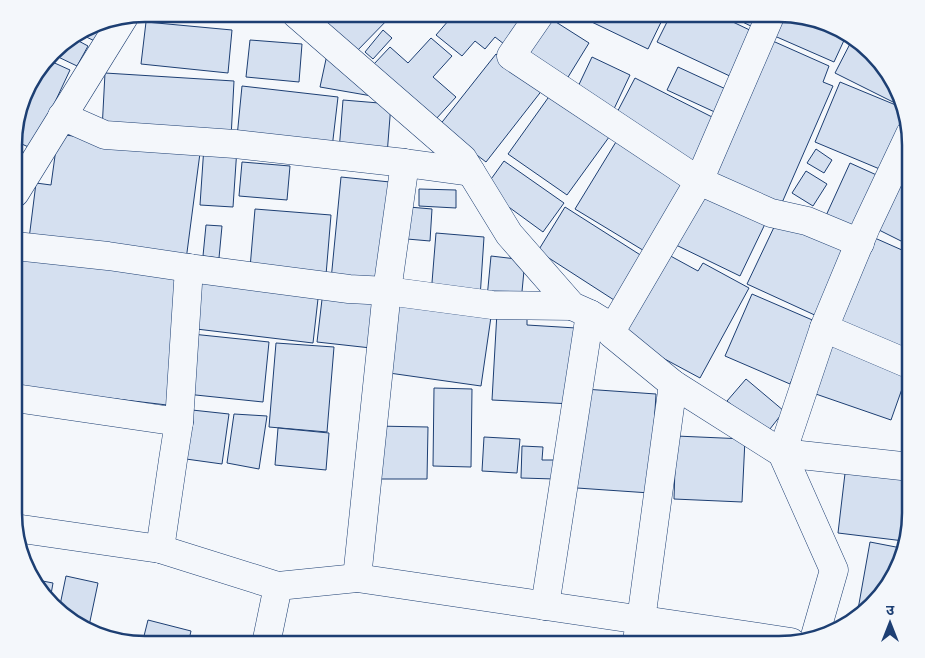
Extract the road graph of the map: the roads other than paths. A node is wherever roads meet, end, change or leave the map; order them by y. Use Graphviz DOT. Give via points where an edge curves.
graph roads {
  1 [pos="306,23"];
  2 [pos="534,23"];
  3 [pos="767,23"];
  4 [pos="119,26"];
  5 [pos="62,116"];
  6 [pos="902,151"];
  7 [pos="405,163"];
  8 [pos="471,172"];
  9 [pos="22,181"];
  10 [pos="699,181"];
  11 [pos="860,243"];
  12 [pos="22,247"];
  13 [pos="189,268"];
  14 [pos="387,292"];
  15 [pos="581,310"];
  16 [pos="613,328"];
  17 [pos="824,328"];
  18 [pos="902,361"];
  19 [pos="673,384"];
  20 [pos="23,399"];
  21 [pos="179,422"];
  22 [pos="782,454"];
  23 [pos="902,466"];
  24 [pos="24,529"];
  25 [pos="160,549"];
  26 [pos="357,578"];
  27 [pos="278,586"];
  28 [pos="545,606"];
  29 [pos="817,629"];
  30 [pos="639,632"];
  31 [pos="268,635"];
  32 [pos="698,636"];
  1 -- 8 [label="street" via="463,158"];
  2 -- 10 [label="street" via="511,56"];
  3 -- 10 [label="street"];
  4 -- 5 [label="street"];
  5 -- 7 [label="street" via="105,135 235,144"];
  5 -- 9 [label="street"];
  6 -- 11 [label="street"];
  7 -- 8 [label="street"];
  7 -- 14 [label="street"];
  8 -- 15 [label="street" via="509,234"];
  10 -- 11 [label="street" via="771,213 807,221"];
  10 -- 16 [label="street"];
  11 -- 17 [label="street"];
  12 -- 13 [label="street"];
  13 -- 14 [label="street"];
  13 -- 21 [label="street"];
  14 -- 15 [label="street" via="492,306"];
  14 -- 26 [label="street"];
  15 -- 16 [label="street"];
  15 -- 28 [label="street"];
  16 -- 19 [label="street" via="612,334"];
  17 -- 18 [label="street"];
  17 -- 22 [label="street"];
  19 -- 22 [label="street"];
  19 -- 30 [label="street"];
  20 -- 21 [label="street"];
  21 -- 25 [label="street"];
  22 -- 23 [label="street"];
  22 -- 29 [label="street" via="834,570"];
  24 -- 25 [label="street"];
  25 -- 27 [label="street"];
  26 -- 27 [label="street"];
  26 -- 28 [label="street"];
  27 -- 31 [label="street"];
  28 -- 30 [label="street"];
  30 -- 32 [label="street"];
}
